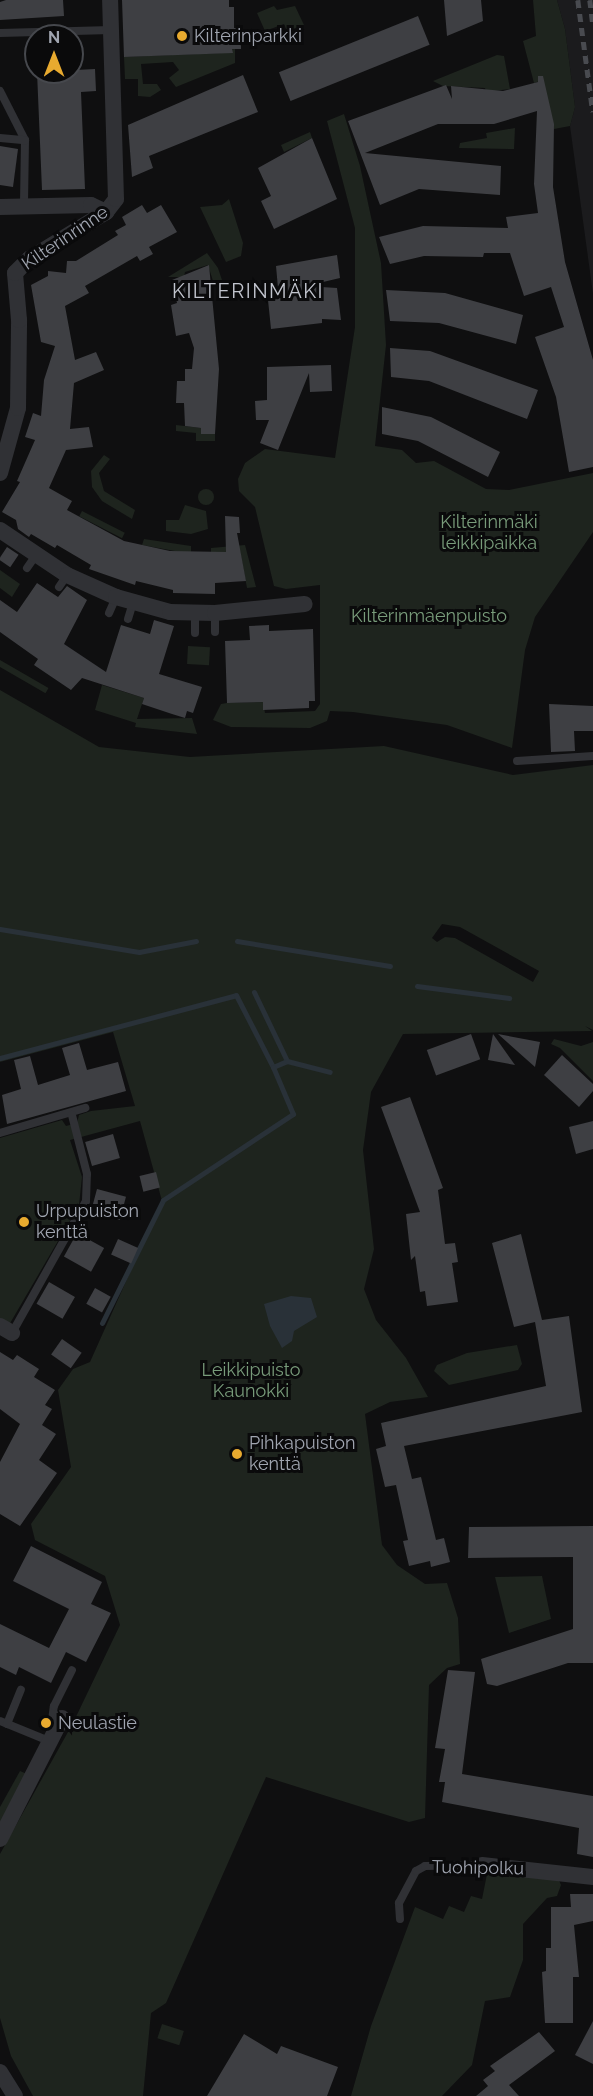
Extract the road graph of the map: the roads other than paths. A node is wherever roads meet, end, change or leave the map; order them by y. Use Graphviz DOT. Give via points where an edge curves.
graph roads {
  1 [pos="110,0"];
  2 [pos="111,30"];
  3 [pos="0,33"];
  4 [pos="0,91"];
  5 [pos="0,138"];
  6 [pos="26,140"];
  7 [pos="24,206"];
  8 [pos="0,207"];
  9 [pos="106,212"];
  10 [pos="0,473"];
  11 [pos="6,538"];
  12 [pos="116,597"];
  13 [pos="134,603"];
  14 [pos="305,604"];
  15 [pos="215,613"];
  16 [pos="109,614"];
  17 [pos="195,614"];
  18 [pos="128,619"];
  19 [pos="215,632"];
  20 [pos="195,633"];
  21 [pos="593,756"];
  22 [pos="517,761"];
  23 [pos="85,1108"];
  24 [pos="72,1115"];
  25 [pos="0,1132"];
  26 [pos="6,1330"];
  27 [pos="72,1670"];
  28 [pos="21,1690"];
  29 [pos="62,1718"];
  30 [pos="4,1722"];
  31 [pos="49,1744"];
  32 [pos="0,1839"];
  33 [pos="482,1865"];
  34 [pos="593,1877"];
  35 [pos="400,1919"];
  36 [pos="0,2072"];
  37 [pos="15,2096"];
  1 -- 2 [label="street, Kilterinrinne"];
  2 -- 3 [label="lane"];
  2 -- 9 [label="street, Kilterinrinne" via="116,199"];
  4 -- 6 [label="lane"];
  5 -- 6 [label="lane"];
  6 -- 7 [label="lane"];
  7 -- 8 [label="street"];
  7 -- 9 [label="street" via="91,205"];
  9 -- 10 [label="street, Kilterinrinne" via="28,259 15,273 18,408"];
  11 -- 12 [label="street" via="31,562 63,581"];
  12 -- 13 [label="street"];
  12 -- 16 [label="lane"];
  13 -- 17 [label="street"];
  13 -- 18 [label="lane"];
  14 -- 15 [label="street"];
  15 -- 17 [label="street"];
  15 -- 19 [label="lane"];
  17 -- 20 [label="lane"];
  21 -- 22 [label="lane"];
  23 -- 24 [label="lane"];
  24 -- 25 [label="lane"];
  24 -- 26 [label="lane" via="87,1174 86,1201"];
  27 -- 31 [label="lane" via="54,1706"];
  28 -- 30 [label="lane"];
  29 -- 31 [label="street"];
  30 -- 31 [label="lane"];
  31 -- 32 [label="street"];
  33 -- 34 [label="street, Tuohipolku"];
  33 -- 35 [label="lane, Tuohipolku" via="425,1866 416,1871 399,1903"];
  36 -- 37 [label="street"];
}
